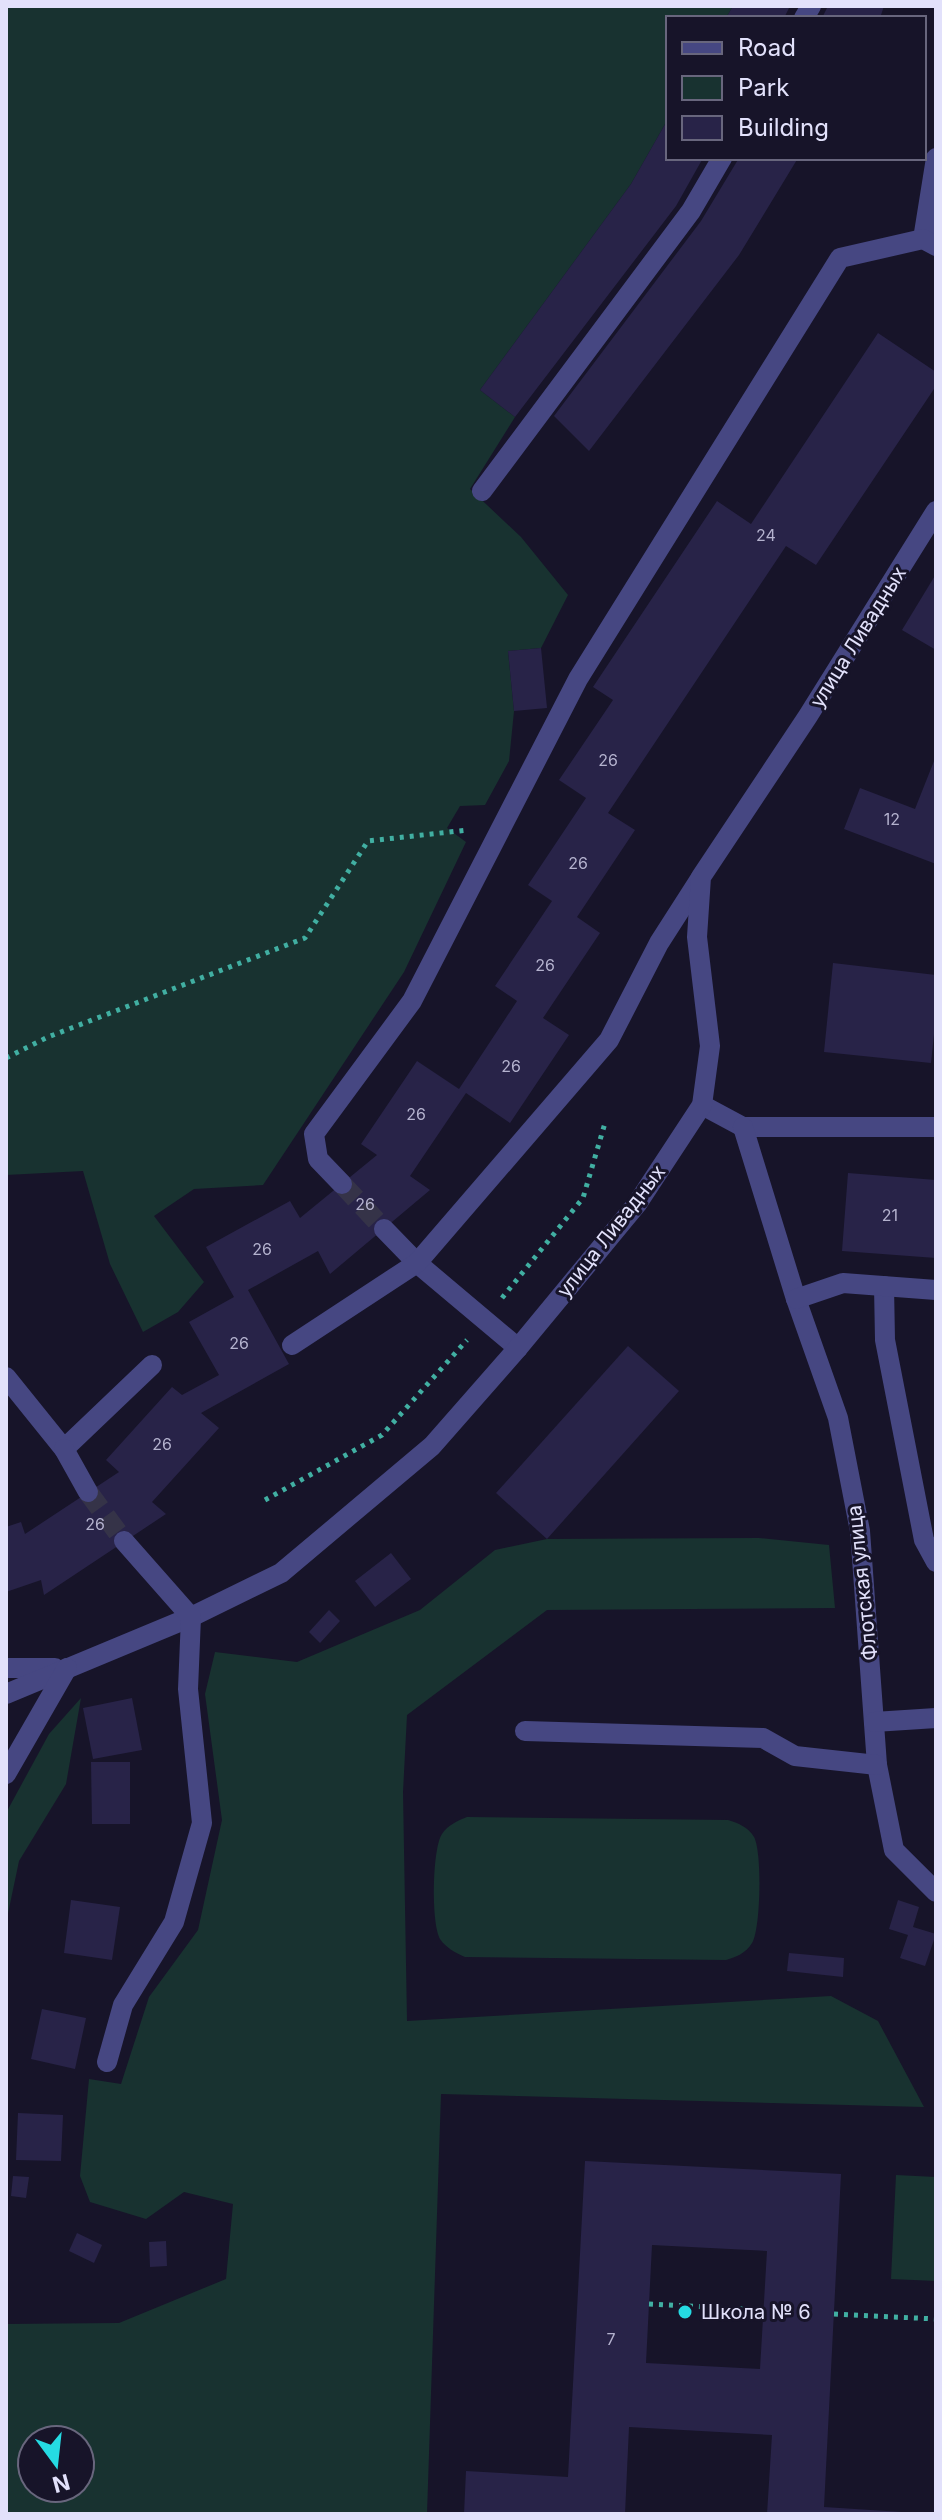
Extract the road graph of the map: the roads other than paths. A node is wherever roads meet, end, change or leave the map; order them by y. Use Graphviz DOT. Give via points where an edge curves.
graph roads {
  1 [pos="936,158"];
  2 [pos="721,160"];
  3 [pos="929,242"];
  4 [pos="482,491"];
  5 [pos="936,511"];
  6 [pos="701,877"];
  7 [pos="702,1105"];
  8 [pos="743,1127"];
  9 [pos="936,1127"];
  10 [pos="342,1184"];
  11 [pos="384,1229"];
  12 [pos="417,1263"];
  13 [pos="884,1286"];
  14 [pos="936,1290"];
  15 [pos="796,1299"];
  16 [pos="292,1345"];
  17 [pos="518,1348"];
  18 [pos="152,1365"];
  19 [pos="6,1377"];
  20 [pos="64,1449"];
  21 [pos="88,1492"];
  22 [pos="124,1541"];
  23 [pos="936,1562"];
  24 [pos="191,1617"];
  25 [pos="6,1668"];
  26 [pos="67,1668"];
  27 [pos="6,1694"];
  28 [pos="936,1718"];
  29 [pos="874,1722"];
  30 [pos="525,1731"];
  31 [pos="877,1765"];
  32 [pos="6,1774"];
  33 [pos="936,1892"];
  34 [pos="107,2062"];
  1 -- 3 [label="street"];
  2 -- 4 [label="street" via="691,211"];
  3 -- 10 [label="street" via="840,258 578,679 412,1001 314,1134 318,1159"];
  5 -- 6 [label="street, улица Ливадных"];
  6 -- 7 [label="street, улица Ливадных" via="697,937 710,1046"];
  6 -- 12 [label="street" via="659,943 609,1040"];
  7 -- 8 [label="street"];
  7 -- 17 [label="street, улица Ливадных" via="637,1204"];
  8 -- 9 [label="street"];
  8 -- 15 [label="street, Флотская улица"];
  11 -- 12 [label="street"];
  12 -- 16 [label="street"];
  12 -- 17 [label="street"];
  13 -- 14 [label="street"];
  13 -- 15 [label="street" via="843,1283"];
  13 -- 23 [label="street" via="885,1340 924,1540"];
  15 -- 29 [label="street, Флотская улица" via="838,1418 860,1531"];
  17 -- 24 [label="street, улица Ливадных" via="432,1446 281,1573"];
  18 -- 20 [label="street"];
  19 -- 20 [label="street"];
  20 -- 21 [label="street"];
  22 -- 24 [label="street"];
  24 -- 26 [label="street, улица Ливадных"];
  24 -- 34 [label="street" via="188,1689 202,1823 174,1922 123,2005"];
  25 -- 26 [label="street, улица Ливадных"];
  26 -- 27 [label="street"];
  26 -- 32 [label="street"];
  28 -- 29 [label="street"];
  29 -- 31 [label="street, Флотская улица"];
  30 -- 31 [label="street" via="763,1738 795,1756"];
  31 -- 33 [label="street, Флотская улица" via="894,1850"];
}
